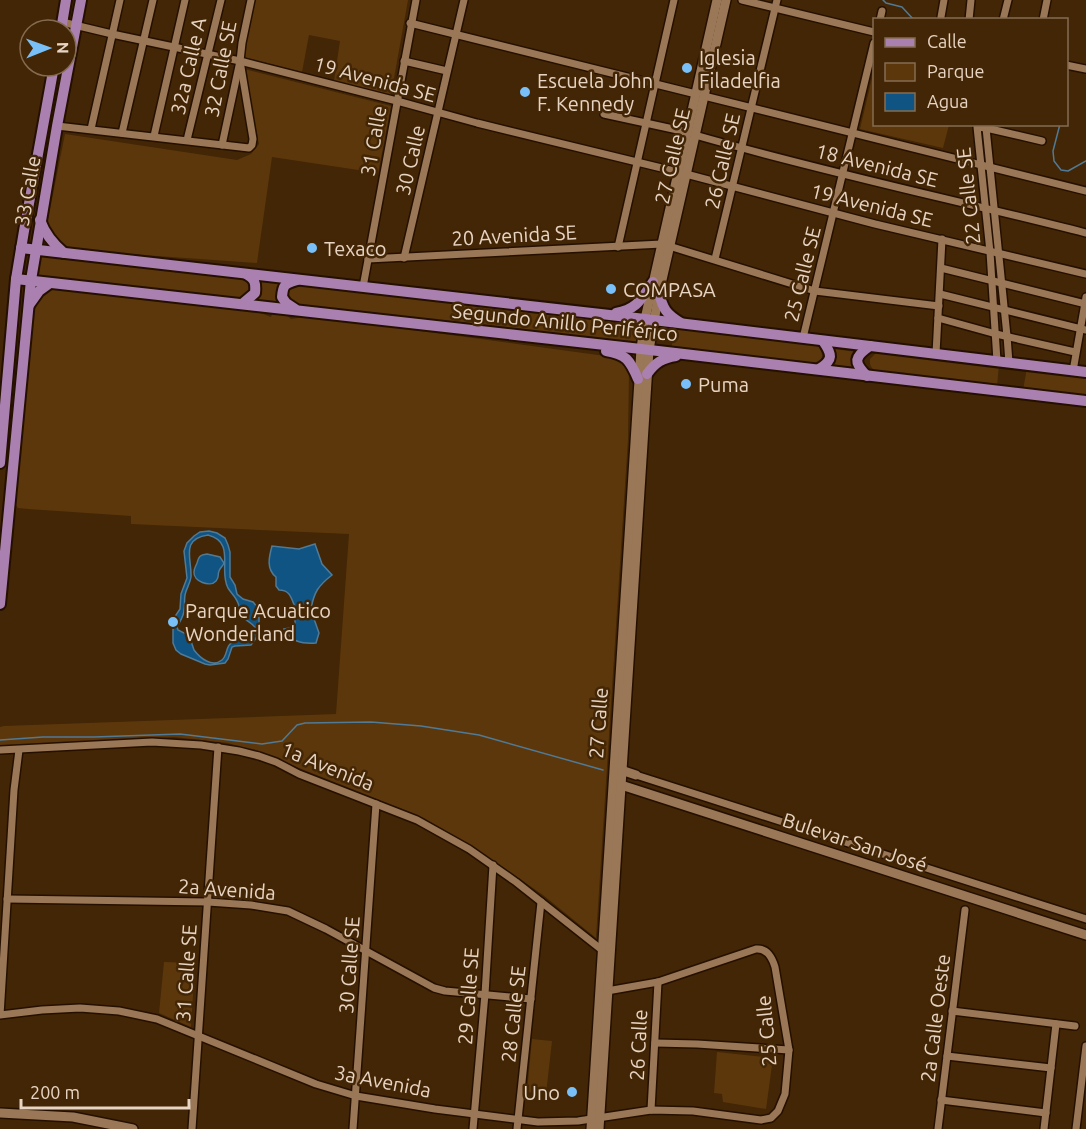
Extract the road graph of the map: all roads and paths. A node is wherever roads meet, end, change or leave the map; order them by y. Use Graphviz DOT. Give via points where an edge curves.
graph roads {
  1 [pos="66,0"];
  2 [pos="81,0"];
  3 [pos="120,0"];
  4 [pos="153,0"];
  5 [pos="185,0"];
  6 [pos="220,0"];
  7 [pos="251,0"];
  8 [pos="416,0"];
  9 [pos="464,0"];
  10 [pos="674,0"];
  11 [pos="717,0"];
  12 [pos="726,0"];
  13 [pos="742,0"];
  14 [pos="944,0"];
  15 [pos="971,0"];
  16 [pos="1008,0"];
  17 [pos="1047,0"];
  18 [pos="776,4"];
  19 [pos="882,11"];
  20 [pos="941,17"];
  21 [pos="63,18"];
  22 [pos="77,18"];
  23 [pos="880,18"];
  24 [pos="969,18"];
  25 [pos="1004,18"];
  26 [pos="1043,18"];
  27 [pos="411,23"];
  28 [pos="78,26"];
  29 [pos="873,32"];
  30 [pos="112,34"];
  31 [pos="456,34"];
  32 [pos="143,41"];
  33 [pos="174,48"];
  34 [pos="873,52"];
  35 [pos="208,55"];
  36 [pos="240,61"];
  37 [pos="404,61"];
  38 [pos="1068,65"];
  39 [pos="1086,69"];
  40 [pos="447,71"];
  41 [pos="871,71"];
  42 [pos="52,78"];
  43 [pos="66,78"];
  44 [pos="655,84"];
  45 [pos="700,95"];
  46 [pos="397,101"];
  47 [pos="752,108"];
  48 [pos="438,112"];
  49 [pos="604,114"];
  50 [pos="646,123"];
  51 [pos="57,126"];
  52 [pos="986,128"];
  53 [pos="91,129"];
  54 [pos="122,133"];
  55 [pos="691,134"];
  56 [pos="853,134"];
  57 [pos="154,136"];
  58 [pos="187,140"];
  59 [pos="1042,141"];
  60 [pos="222,145"];
  61 [pos="742,148"];
  62 [pos="637,162"];
  63 [pos="981,164"];
  64 [pos="991,167"];
  65 [pos="682,173"];
  66 [pos="844,174"];
  67 [pos="732,187"];
  68 [pos="1086,191"];
  69 [pos="986,208"];
  70 [pos="995,210"];
  71 [pos="835,213"];
  72 [pos="40,220"];
  73 [pos="1086,233"];
  74 [pos="942,239"];
  75 [pos="665,245"];
  76 [pos="618,246"];
  77 [pos="21,248"];
  78 [pos="40,250"];
  79 [pos="990,252"];
  80 [pos="64,253"];
  81 [pos="1000,254"];
  82 [pos="404,258"];
  83 [pos="368,259"];
  84 [pos="715,259"];
  85 [pos="941,268"];
  86 [pos="246,274"];
  87 [pos="1086,274"];
  88 [pos="16,279"];
  89 [pos="297,280"];
  90 [pos="40,281"];
  91 [pos="653,282"];
  92 [pos="992,282"];
  93 [pos="1002,284"];
  94 [pos="363,287"];
  95 [pos="815,291"];
  96 [pos="659,293"];
  97 [pos="940,294"];
  98 [pos="1086,302"];
  99 [pos="242,304"];
  100 [pos="939,306"];
  101 [pos="28,308"];
  102 [pos="994,308"];
  103 [pos="297,310"];
  104 [pos="1005,310"];
  105 [pos="605,314"];
  106 [pos="938,318"];
  107 [pos="649,320"];
  108 [pos="684,324"];
  109 [pos="1083,329"];
  110 [pos="996,334"];
  111 [pos="1008,336"];
  112 [pos="803,338"];
  113 [pos="553,339"];
  114 [pos="823,341"];
  115 [pos="870,346"];
  116 [pos="645,349"];
  117 [pos="1076,352"];
  118 [pos="689,354"];
  119 [pos="936,354"];
  120 [pos="1003,362"];
  121 [pos="819,369"];
  122 [pos="1073,371"];
  123 [pos="1086,372"];
  124 [pos="643,376"];
  125 [pos="867,376"];
  126 [pos="1086,401"];
  127 [pos="0,463"];
  128 [pos="0,500"];
  129 [pos="9,511"];
  130 [pos="0,604"];
  131 [pos="218,747"];
  132 [pos="0,750"];
  133 [pos="19,750"];
  134 [pos="618,769"];
  135 [pos="636,775"];
  136 [pos="617,784"];
  137 [pos="376,804"];
  138 [pos="493,865"];
  139 [pos="8,899"];
  140 [pos="207,902"];
  141 [pos="541,902"];
  142 [pos="964,910"];
  143 [pos="1086,919"];
  144 [pos="1086,935"];
  145 [pos="602,950"];
  146 [pos="366,951"];
  147 [pos="658,982"];
  148 [pos="608,991"];
  149 [pos="485,994"];
  150 [pos="531,999"];
  151 [pos="952,1011"];
  152 [pos="0,1015"];
  153 [pos="1056,1024"];
  154 [pos="1075,1026"];
  155 [pos="199,1036"];
  156 [pos="655,1043"];
  157 [pos="1086,1046"];
  158 [pos="789,1050"];
  159 [pos="946,1056"];
  160 [pos="1051,1068"];
  161 [pos="356,1096"];
  162 [pos="941,1100"];
  163 [pos="651,1110"];
  164 [pos="0,1113"];
  165 [pos="1046,1113"];
  166 [pos="475,1114"];
  167 [pos="771,1118"];
  168 [pos="518,1119"];
  169 [pos="594,1122"];
  170 [pos="133,1129"];
  171 [pos="192,1129"];
  172 [pos="353,1129"];
  173 [pos="473,1129"];
  174 [pos="517,1129"];
  175 [pos="599,1129"];
  176 [pos="938,1129"];
  177 [pos="1044,1129"];
  178 [pos="1076,1129"];
  1 -- 21 [label="main road"];
  2 -- 22 [label="main road, 33 Calle"];
  3 -- 30 [label="street"];
  4 -- 32 [label="street"];
  5 -- 33 [label="street"];
  6 -- 35 [label="street, 32a Calle A"];
  7 -- 36 [label="street, 32 Calle SE"];
  8 -- 27 [label="street, 31 Calle"];
  9 -- 31 [label="street, 30 Calle"];
  10 -- 44 [label="street"];
  11 -- 45 [label="main road, 27 Calle SE"];
  12 -- 45 [label="main road, 27 Calle SE"];
  13 -- 18 [label="street"];
  14 -- 20 [label="street"];
  15 -- 24 [label="street"];
  16 -- 25 [label="street"];
  17 -- 26 [label="street"];
  18 -- 29 [label="street"];
  18 -- 47 [label="street, 26 Calle SE"];
  19 -- 23 [label="street"];
  27 -- 31 [label="street"];
  27 -- 37 [label="street, 31 Calle"];
  28 -- 30 [label="street, 19 Avenida SE"];
  30 -- 32 [label="street, 19 Avenida SE"];
  30 -- 53 [label="street"];
  31 -- 40 [label="street, 30 Calle"];
  31 -- 44 [label="street"];
  32 -- 33 [label="street, 19 Avenida SE"];
  32 -- 54 [label="street"];
  33 -- 35 [label="street, 19 Avenida SE"];
  33 -- 57 [label="street"];
  34 -- 41 [label="street, 25 Calle SE"];
  35 -- 36 [label="street, 19 Avenida SE"];
  35 -- 58 [label="street, 32a Calle A"];
  36 -- 46 [label="street, 19 Avenida SE"];
  36 -- 60 [label="street, 32 Calle SE"];
  36 -- 60 [label="street" via="252,145"];
  37 -- 40 [label="street"];
  37 -- 46 [label="street, 31 Calle"];
  38 -- 39 [label="street"];
  40 -- 48 [label="street, 30 Calle"];
  41 -- 56 [label="street, 25 Calle SE"];
  42 -- 77 [label="main road, 33 Calle"];
  43 -- 51 [label="main road, 33 Calle"];
  44 -- 45 [label="street"];
  44 -- 50 [label="street"];
  45 -- 47 [label="street"];
  45 -- 55 [label="main road, 27 Calle SE"];
  46 -- 48 [label="street, 19 Avenida SE"];
  46 -- 83 [label="street, 31 Calle"];
  47 -- 56 [label="street"];
  47 -- 61 [label="street, 26 Calle SE"];
  48 -- 62 [label="street, 19 Avenida SE"];
  48 -- 82 [label="street, 30 Calle"];
  49 -- 50 [label="street, 18 Avenida SE"];
  50 -- 55 [label="street, 18 Avenida SE"];
  50 -- 62 [label="street"];
  51 -- 53 [label="street"];
  51 -- 72 [label="main road, 33 Calle"];
  52 -- 59 [label="street"];
  52 -- 63 [label="street, 22 Calle SE" via="977,127"];
  52 -- 64 [label="street, 22 Calle SE"];
  53 -- 54 [label="street"];
  54 -- 57 [label="street"];
  55 -- 61 [label="street, 18 Avenida SE"];
  55 -- 65 [label="main road, 27 Calle SE"];
  56 -- 63 [label="street"];
  56 -- 66 [label="street, 25 Calle SE"];
  57 -- 58 [label="street"];
  58 -- 60 [label="street"];
  61 -- 66 [label="street, 18 Avenida SE"];
  61 -- 67 [label="street, 26 Calle SE"];
  62 -- 65 [label="street, 19 Avenida SE"];
  62 -- 76 [label="street"];
  63 -- 64 [label="street"];
  63 -- 69 [label="street, 22 Calle SE"];
  64 -- 68 [label="street"];
  64 -- 70 [label="street, 22 Calle SE"];
  65 -- 67 [label="street, 19 Avenida SE"];
  65 -- 75 [label="main road, 27 Calle SE"];
  66 -- 69 [label="street, 18 Avenida SE"];
  66 -- 71 [label="street, 25 Calle SE"];
  67 -- 71 [label="street, 19 Avenida SE"];
  67 -- 84 [label="street, 26 Calle SE"];
  69 -- 70 [label="street, 18 Avenida SE"];
  69 -- 79 [label="street, 22 Calle SE"];
  70 -- 73 [label="street, 18 Avenida SE"];
  70 -- 81 [label="street, 22 Calle SE"];
  71 -- 74 [label="street, 19 Avenida SE"];
  71 -- 95 [label="street, 25 Calle SE"];
  72 -- 78 [label="main road, 33 Calle"];
  72 -- 80 [label="main road" via="54,245"];
  74 -- 79 [label="street, 19 Avenida SE"];
  74 -- 85 [label="street"];
  75 -- 76 [label="street, 20 Avenida SE"];
  75 -- 84 [label="street, 20 Avenida SE"];
  75 -- 91 [label="main road, 27 Calle SE"];
  75 -- 96 [label="main road, 27 Calle SE"];
  76 -- 82 [label="street, 20 Avenida SE"];
  77 -- 78 [label="main road, Segundo Anillo Periférico"];
  77 -- 88 [label="main road, 33 Calle"];
  78 -- 80 [label="main road, Segundo Anillo Periférico"];
  78 -- 90 [label="main road, 33 Calle"];
  79 -- 81 [label="street, 19 Avenida SE"];
  79 -- 92 [label="street, 22 Calle SE"];
  80 -- 86 [label="main road, Segundo Anillo Periférico"];
  81 -- 87 [label="street, 19 Avenida SE"];
  81 -- 93 [label="street, 22 Calle SE"];
  82 -- 83 [label="street, 20 Avenida SE"];
  83 -- 94 [label="street, 31 Calle"];
  84 -- 95 [label="street, 20 Avenida SE"];
  85 -- 92 [label="street"];
  85 -- 97 [label="street"];
  86 -- 89 [label="main road, Segundo Anillo Periférico"];
  86 -- 99 [label="main road" via="253,278 255,293"];
  88 -- 90 [label="main road, Segundo Anillo Periférico"];
  88 -- 127 [label="main road, 33 Calle"];
  89 -- 94 [label="main road, Segundo Anillo Periférico"];
  89 -- 103 [label="main road" via="283,287 282,297"];
  90 -- 99 [label="main road, Segundo Anillo Periférico"];
  90 -- 101 [label="main road, 33 Calle"];
  90 -- 101 [label="main road" via="39,291"];
  91 -- 105 [label="main road" via="631,309"];
  91 -- 107 [label="main road, 27 Calle SE"];
  92 -- 93 [label="street"];
  92 -- 102 [label="street, 22 Calle SE"];
  93 -- 98 [label="street"];
  93 -- 104 [label="street, 22 Calle SE"];
  94 -- 105 [label="main road, Segundo Anillo Periférico"];
  95 -- 100 [label="street, 20 Avenida SE"];
  95 -- 112 [label="street, 25 Calle SE"];
  96 -- 107 [label="main road, 27 Calle SE"];
  96 -- 108 [label="main road" via="666,311"];
  97 -- 100 [label="street"];
  97 -- 102 [label="street"];
  98 -- 109 [label="street"];
  99 -- 103 [label="main road, Segundo Anillo Periférico"];
  100 -- 106 [label="street"];
  101 -- 129 [label="main road, 33 Calle"];
  102 -- 104 [label="street"];
  102 -- 110 [label="street, 22 Calle SE"];
  103 -- 113 [label="main road, Segundo Anillo Periférico"];
  104 -- 109 [label="street"];
  104 -- 111 [label="street, 22 Calle SE"];
  105 -- 107 [label="main road, Segundo Anillo Periférico"];
  106 -- 110 [label="street"];
  106 -- 119 [label="street"];
  107 -- 108 [label="main road, Segundo Anillo Periférico"];
  107 -- 116 [label="main road, 27 Calle"];
  108 -- 112 [label="main road, Segundo Anillo Periférico"];
  109 -- 117 [label="street"];
  110 -- 111 [label="street"];
  110 -- 120 [label="street, 22 Calle SE"];
  111 -- 117 [label="street"];
  111 -- 120 [label="street, 22 Calle SE"];
  112 -- 114 [label="main road, Segundo Anillo Periférico"];
  113 -- 116 [label="main road, Segundo Anillo Periférico"];
  113 -- 124 [label="main road" via="621,354"];
  114 -- 115 [label="main road, Segundo Anillo Periférico"];
  114 -- 121 [label="main road" via="830,360"];
  115 -- 119 [label="main road, Segundo Anillo Periférico"];
  115 -- 125 [label="main road" via="857,363"];
  116 -- 118 [label="main road, Segundo Anillo Periférico"];
  116 -- 124 [label="main road, 27 Calle"];
  117 -- 122 [label="street"];
  118 -- 121 [label="main road, Segundo Anillo Periférico"];
  118 -- 124 [label="main road" via="659,361"];
  119 -- 120 [label="main road, Segundo Anillo Periférico"];
  120 -- 122 [label="main road, Segundo Anillo Periférico"];
  121 -- 125 [label="main road, Segundo Anillo Periférico"];
  122 -- 123 [label="main road, Segundo Anillo Periférico"];
  124 -- 134 [label="main road, 27 Calle"];
  125 -- 126 [label="main road, Segundo Anillo Periférico"];
  128 -- 129 [label="main road"];
  129 -- 130 [label="main road, 33 Calle"];
  131 -- 133 [label="street, 1a Avenida" via="145,742"];
  131 -- 137 [label="street, 1a Avenida" via="276,762"];
  131 -- 140 [label="street, 31 Calle SE"];
  132 -- 133 [label="street, 1a Avenida"];
  133 -- 139 [label="street"];
  134 -- 135 [label="main road, Bulevar San José"];
  134 -- 136 [label="main road, 27 Calle"];
  135 -- 143 [label="street, Bulevar San José"];
  136 -- 144 [label="main road, Bulevar San José"];
  136 -- 145 [label="main road, 27 Calle"];
  136 -- 148 [label="main road, 27 Calle"];
  137 -- 138 [label="street, 1a Avenida" via="417,820"];
  137 -- 146 [label="street, 30 Calle SE"];
  138 -- 141 [label="street, 1a Avenida"];
  138 -- 149 [label="street, 29 Calle SE"];
  139 -- 140 [label="street, 2a Avenida"];
  139 -- 152 [label="street"];
  140 -- 146 [label="street, 2a Avenida" via="288,911"];
  140 -- 155 [label="street, 31 Calle SE"];
  141 -- 145 [label="street, 1a Avenida"];
  141 -- 150 [label="street, 28 Calle SE"];
  142 -- 151 [label="street, 2a Calle Oeste"];
  145 -- 169 [label="main road, 27 Calle"];
  146 -- 149 [label="street, 2a Avenida" via="434,988"];
  146 -- 161 [label="street, 30 Calle SE"];
  147 -- 148 [label="street"];
  147 -- 156 [label="street, 26 Calle"];
  147 -- 158 [label="street, 25 Calle" via="756,949 765,951 773,960"];
  148 -- 169 [label="main road, 27 Calle"];
  149 -- 150 [label="street, 2a Avenida"];
  149 -- 166 [label="street, 29 Calle SE"];
  150 -- 168 [label="street, 28 Calle SE"];
  151 -- 153 [label="street"];
  151 -- 159 [label="street, 2a Calle Oeste"];
  152 -- 155 [label="street, 3a Avenida" via="80,1008 118,1011 157,1019"];
  153 -- 154 [label="street"];
  153 -- 160 [label="street"];
  155 -- 161 [label="street, 3a Avenida" via="316,1084"];
  155 -- 171 [label="street, 31 Calle SE"];
  156 -- 158 [label="street"];
  156 -- 163 [label="street, 26 Calle"];
  157 -- 178 [label="street"];
  158 -- 167 [label="street, 25 Calle" via="785,1094"];
  159 -- 160 [label="street"];
  159 -- 162 [label="street, 2a Calle Oeste"];
  160 -- 165 [label="street"];
  161 -- 166 [label="street, 3a Avenida"];
  161 -- 172 [label="street, 30 Calle SE"];
  162 -- 165 [label="street"];
  162 -- 176 [label="street, 2a Calle Oeste"];
  163 -- 167 [label="street, 3a Avenida"];
  163 -- 169 [label="street, 3a Avenida"];
  164 -- 170 [label="main road" via="73,1117"];
  165 -- 177 [label="street"];
  166 -- 168 [label="street, 3a Avenida"];
  166 -- 173 [label="street, 29 Calle SE"];
  168 -- 169 [label="street, 3a Avenida"];
  168 -- 174 [label="street, 28 Calle SE"];
  169 -- 175 [label="main road, 27 Calle"];
}
